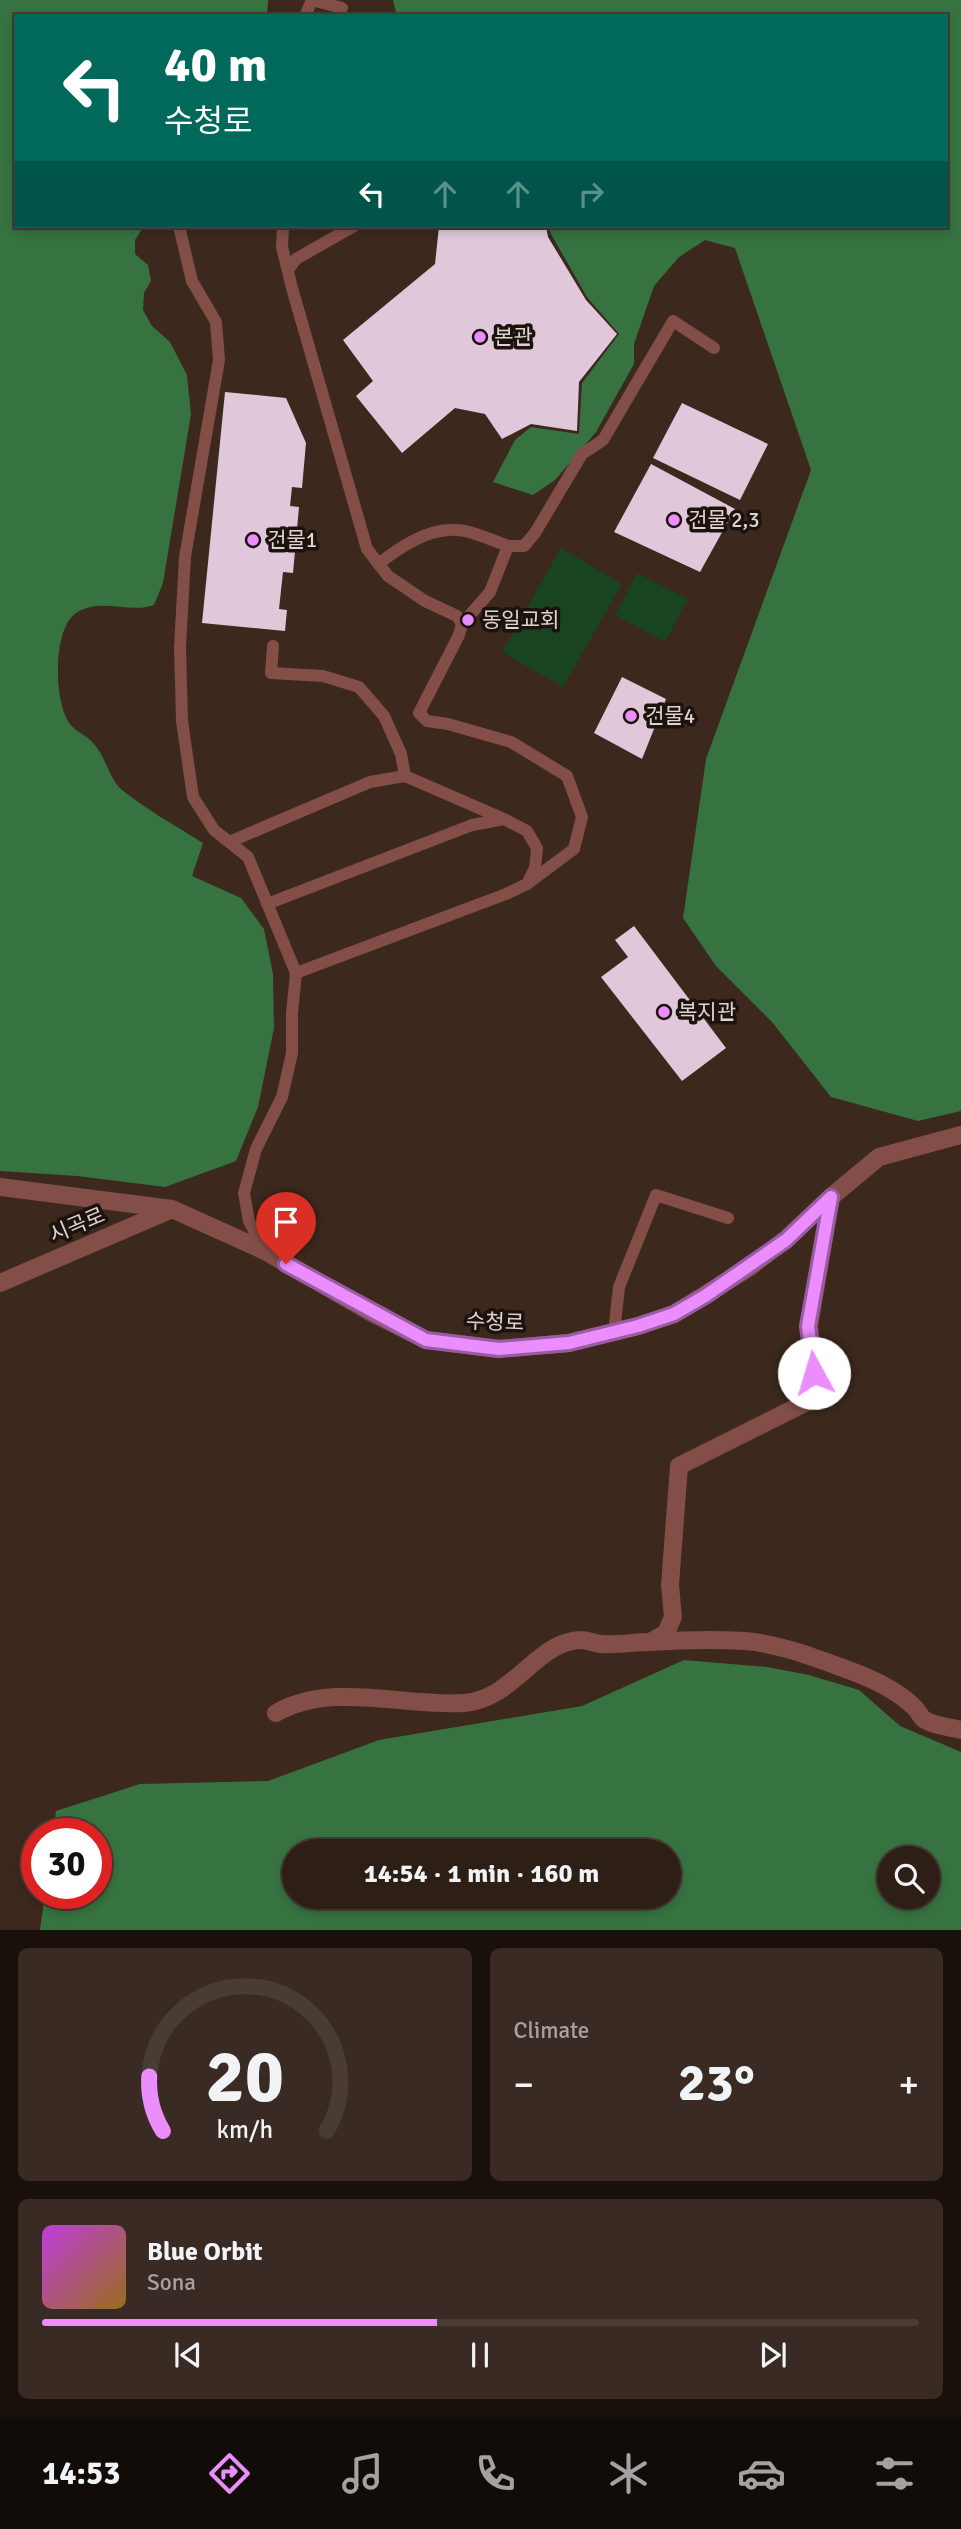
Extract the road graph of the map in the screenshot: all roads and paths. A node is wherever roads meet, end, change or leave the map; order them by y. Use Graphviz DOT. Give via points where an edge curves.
graph roads {
  1 [pos="312,0"];
  2 [pos="342,8"];
  3 [pos="179,228"];
  4 [pos="283,228"];
  5 [pos="350,228"];
  6 [pos="288,270"];
  7 [pos="714,348"];
  8 [pos="508,546"];
  9 [pos="378,564"];
  10 [pos="462,624"];
  11 [pos="273,646"];
  12 [pos="405,776"];
  13 [pos="504,819"];
  14 [pos="229,842"];
  15 [pos="527,884"];
  16 [pos="267,904"];
  17 [pos="296,973"];
  18 [pos="961,1135"];
  19 [pos="0,1187"];
  20 [pos="831,1197"];
  21 [pos="172,1209"];
  22 [pos="728,1218"];
  23 [pos="265,1251"];
  24 [pos="0,1283"];
  25 [pos="614,1333"];
  26 [pos="650,1642"];
  27 [pos="276,1713"];
  28 [pos="961,1730"];
  1 -- 2 [label="lane"];
  3 -- 14 [label="lane" via="192,281 216,322 219,360 185,557 182,721 193,797 214,830"];
  4 -- 6 [label="lane"];
  5 -- 6 [label="lane" via="296,259"];
  6 -- 9 [label="lane" via="367,549"];
  7 -- 8 [label="lane" via="673,321 603,440 582,454 535,533 524,546"];
  8 -- 9 [label="lane" via="450,529 401,547"];
  8 -- 10 [label="lane" via="490,592"];
  9 -- 10 [label="lane" via="388,576 457,616"];
  10 -- 15 [label="lane" via="419,713 427,721 511,742 567,776 582,817 574,849"];
  11 -- 12 [label="lane" via="271,673 323,677 359,687 384,716"];
  12 -- 13 [label="lane"];
  12 -- 14 [label="lane" via="370,782"];
  13 -- 15 [label="lane" via="527,831 537,848 536,868"];
  13 -- 16 [label="lane" via="472,825"];
  14 -- 16 [label="lane" via="248,857"];
  15 -- 17 [label="lane"];
  16 -- 17 [label="lane"];
  17 -- 23 [label="lane" via="292,1053 282,1097 256,1149 244,1193 249,1222"];
  18 -- 20 [label="street, 수청로" via="879,1157"];
  19 -- 21 [label="street, 수청로"];
  20 -- 25 [label="street, 수청로" via="786,1240 705,1296 674,1314"];
  20 -- 26 [label="street" via="808,1326 817,1397 679,1466 670,1585 673,1617 666,1633"];
  21 -- 23 [label="street, 수청로"];
  21 -- 24 [label="street, 시곡로"];
  22 -- 25 [label="lane" via="656,1195 619,1287"];
  23 -- 25 [label="street, 수청로" via="426,1340 499,1349 569,1343"];
  26 -- 27 [label="street" via="580,1640 549,1649 489,1698 466,1703 322,1698 292,1704"];
  26 -- 28 [label="street" via="746,1641 776,1646 853,1672 887,1688 915,1707 926,1721"];
}
